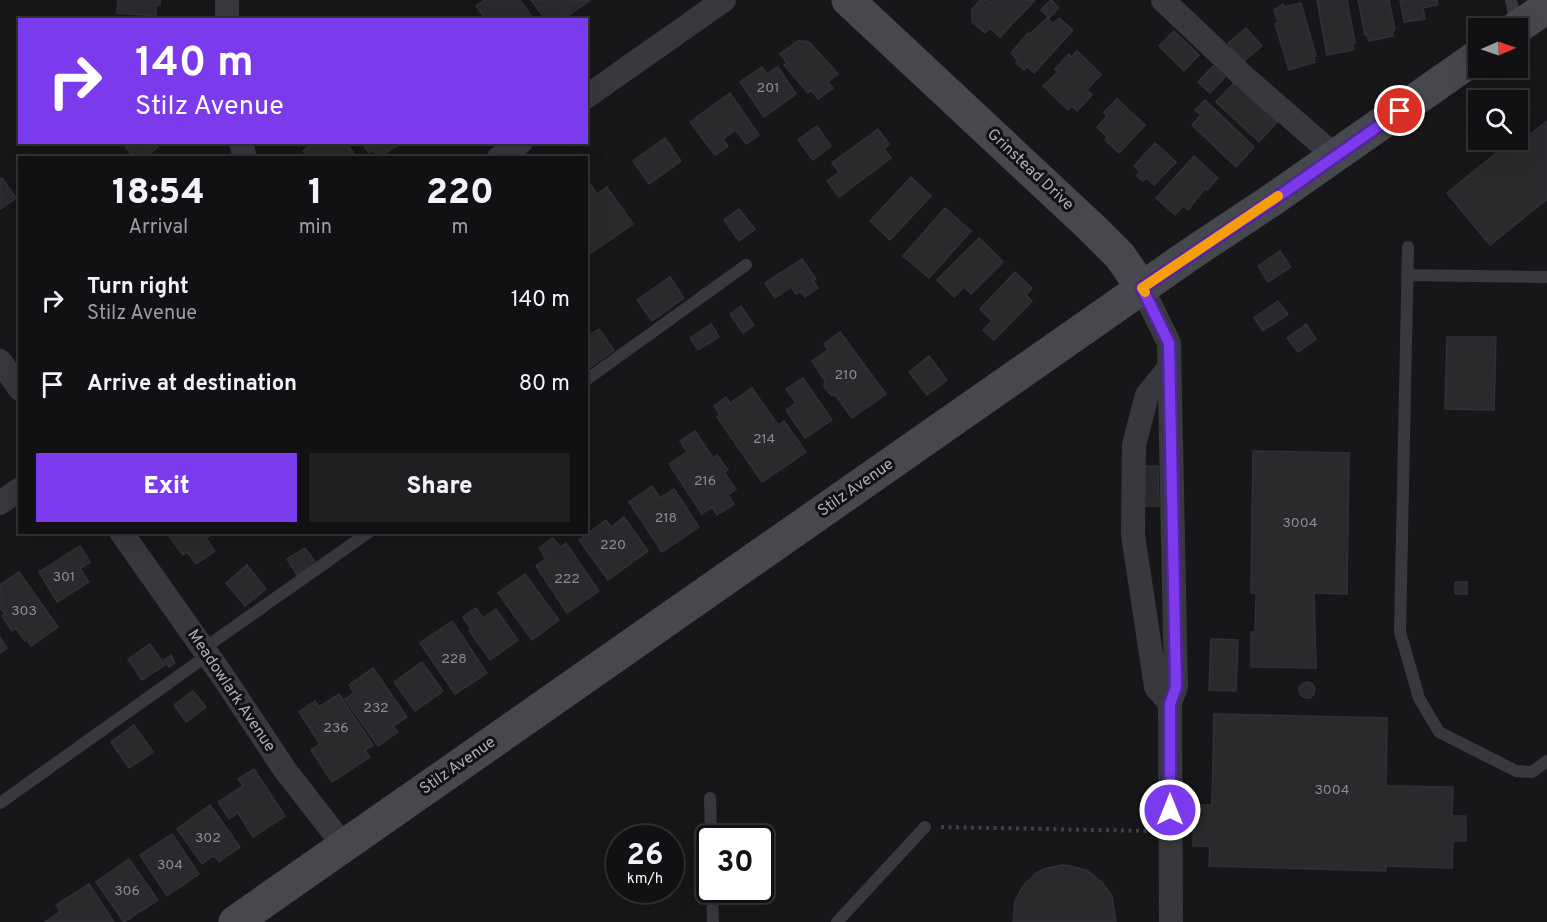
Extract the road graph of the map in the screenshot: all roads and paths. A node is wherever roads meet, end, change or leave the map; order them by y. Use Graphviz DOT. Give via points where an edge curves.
graph roads {
  1 [pos="227,0"];
  2 [pos="724,0"];
  3 [pos="848,0"];
  4 [pos="1163,0"];
  5 [pos="1511,0"];
  6 [pos="1547,7"];
  7 [pos="227,18"];
  8 [pos="1515,18"];
  9 [pos="1528,20"];
  10 [pos="1468,63"];
  11 [pos="588,96"];
  12 [pos="518,144"];
  13 [pos="503,156"];
  14 [pos="1335,156"];
  15 [pos="1408,247"];
  16 [pos="746,265"];
  17 [pos="1407,275"];
  18 [pos="1547,277"];
  19 [pos="1142,288"];
  20 [pos="0,361"];
  21 [pos="1169,368"];
  22 [pos="588,379"];
  23 [pos="18,385"];
  24 [pos="18,490"];
  25 [pos="0,503"];
  26 [pos="122,534"];
  27 [pos="366,534"];
  28 [pos="205,652"];
  29 [pos="1170,704"];
  30 [pos="1547,761"];
  31 [pos="710,798"];
  32 [pos="0,803"];
  33 [pos="711,825"];
  34 [pos="925,827"];
  35 [pos="1170,832"];
  36 [pos="344,846"];
  37 [pos="712,903"];
  38 [pos="235,922"];
  39 [pos="713,922"];
  40 [pos="837,922"];
  41 [pos="1171,922"];
  1 -- 7 [label="street"];
  2 -- 11 [label="street"];
  3 -- 19 [label="street, Grinstead Drive" via="1092,228 1120,256"];
  4 -- 14 [label="street"];
  5 -- 8 [label="lane"];
  6 -- 9 [label="street"];
  10 -- 14 [label="street, Stilz Avenue"];
  12 -- 13 [label="street"];
  14 -- 19 [label="street, Stilz Avenue"];
  15 -- 17 [label="lane"];
  16 -- 22 [label="lane"];
  17 -- 18 [label="lane"];
  17 -- 30 [label="lane" via="1400,632 1403,643 1419,698 1439,732 1516,771 1532,772"];
  19 -- 21 [label="street, Grinstead Drive" via="1169,343"];
  19 -- 36 [label="street, Stilz Avenue"];
  20 -- 23 [label="street"];
  21 -- 29 [label="street, Grinstead Drive" via="1176,687"];
  21 -- 29 [label="street" via="1147,394 1134,445 1133,535 1156,687"];
  24 -- 25 [label="street"];
  26 -- 28 [label="street, Meadowlark Avenue"];
  27 -- 28 [label="lane"];
  28 -- 32 [label="lane"];
  28 -- 36 [label="street, Meadowlark Avenue" via="285,770"];
  29 -- 35 [label="street, Grinstead Drive"];
  31 -- 33 [label="lane"];
  34 -- 35 [label="path"];
  34 -- 40 [label="lane"];
  35 -- 41 [label="street, Grinstead Drive"];
  36 -- 38 [label="street, Stilz Avenue"];
  37 -- 39 [label="lane"];
}
